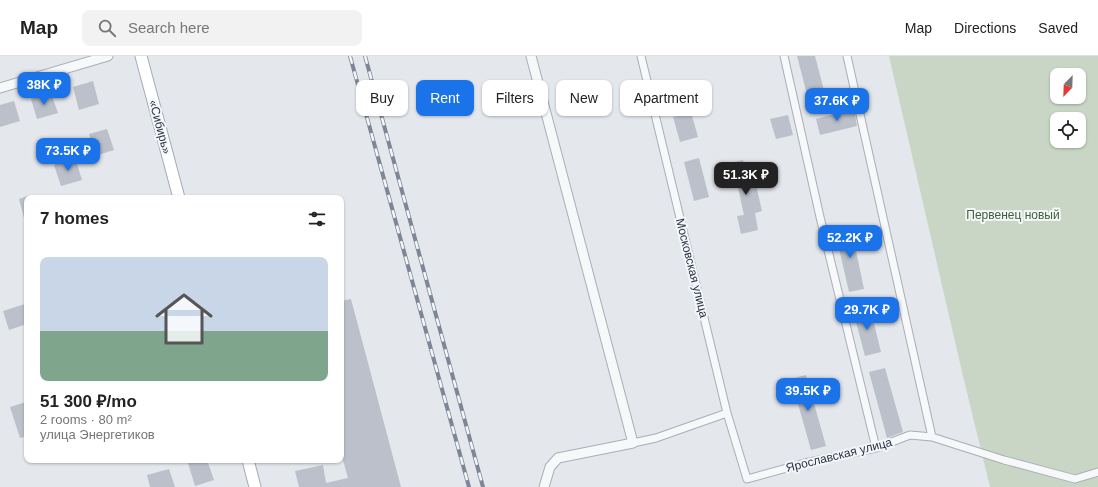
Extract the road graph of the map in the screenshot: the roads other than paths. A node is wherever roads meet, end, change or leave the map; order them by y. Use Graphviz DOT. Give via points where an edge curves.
graph roads {
  1 [pos="108,56"];
  2 [pos="141,56"];
  3 [pos="531,56"];
  4 [pos="641,56"];
  5 [pos="784,56"];
  6 [pos="847,56"];
  7 [pos="0,88"];
  8 [pos="177,195"];
  9 [pos="727,413"];
  10 [pos="932,437"];
  11 [pos="633,443"];
  12 [pos="876,448"];
  13 [pos="249,463"];
  14 [pos="1098,472"];
  15 [pos="747,479"];
  16 [pos="255,487"];
  17 [pos="544,487"];
  1 -- 7 [label="street"];
  2 -- 8 [label="main road, «Сибирь»"];
  3 -- 11 [label="street"];
  4 -- 9 [label="street, Московская улица"];
  5 -- 12 [label="street"];
  6 -- 10 [label="street"];
  9 -- 11 [label="street" via="656,438"];
  9 -- 15 [label="street, Московская улица"];
  10 -- 12 [label="street, Ярославская улица" via="910,435"];
  10 -- 14 [label="street, Ярославская улица" via="1075,479"];
  11 -- 17 [label="street" via="558,458 550,467"];
  12 -- 15 [label="street, Ярославская улица" via="805,463"];
  13 -- 16 [label="main road"];
}
